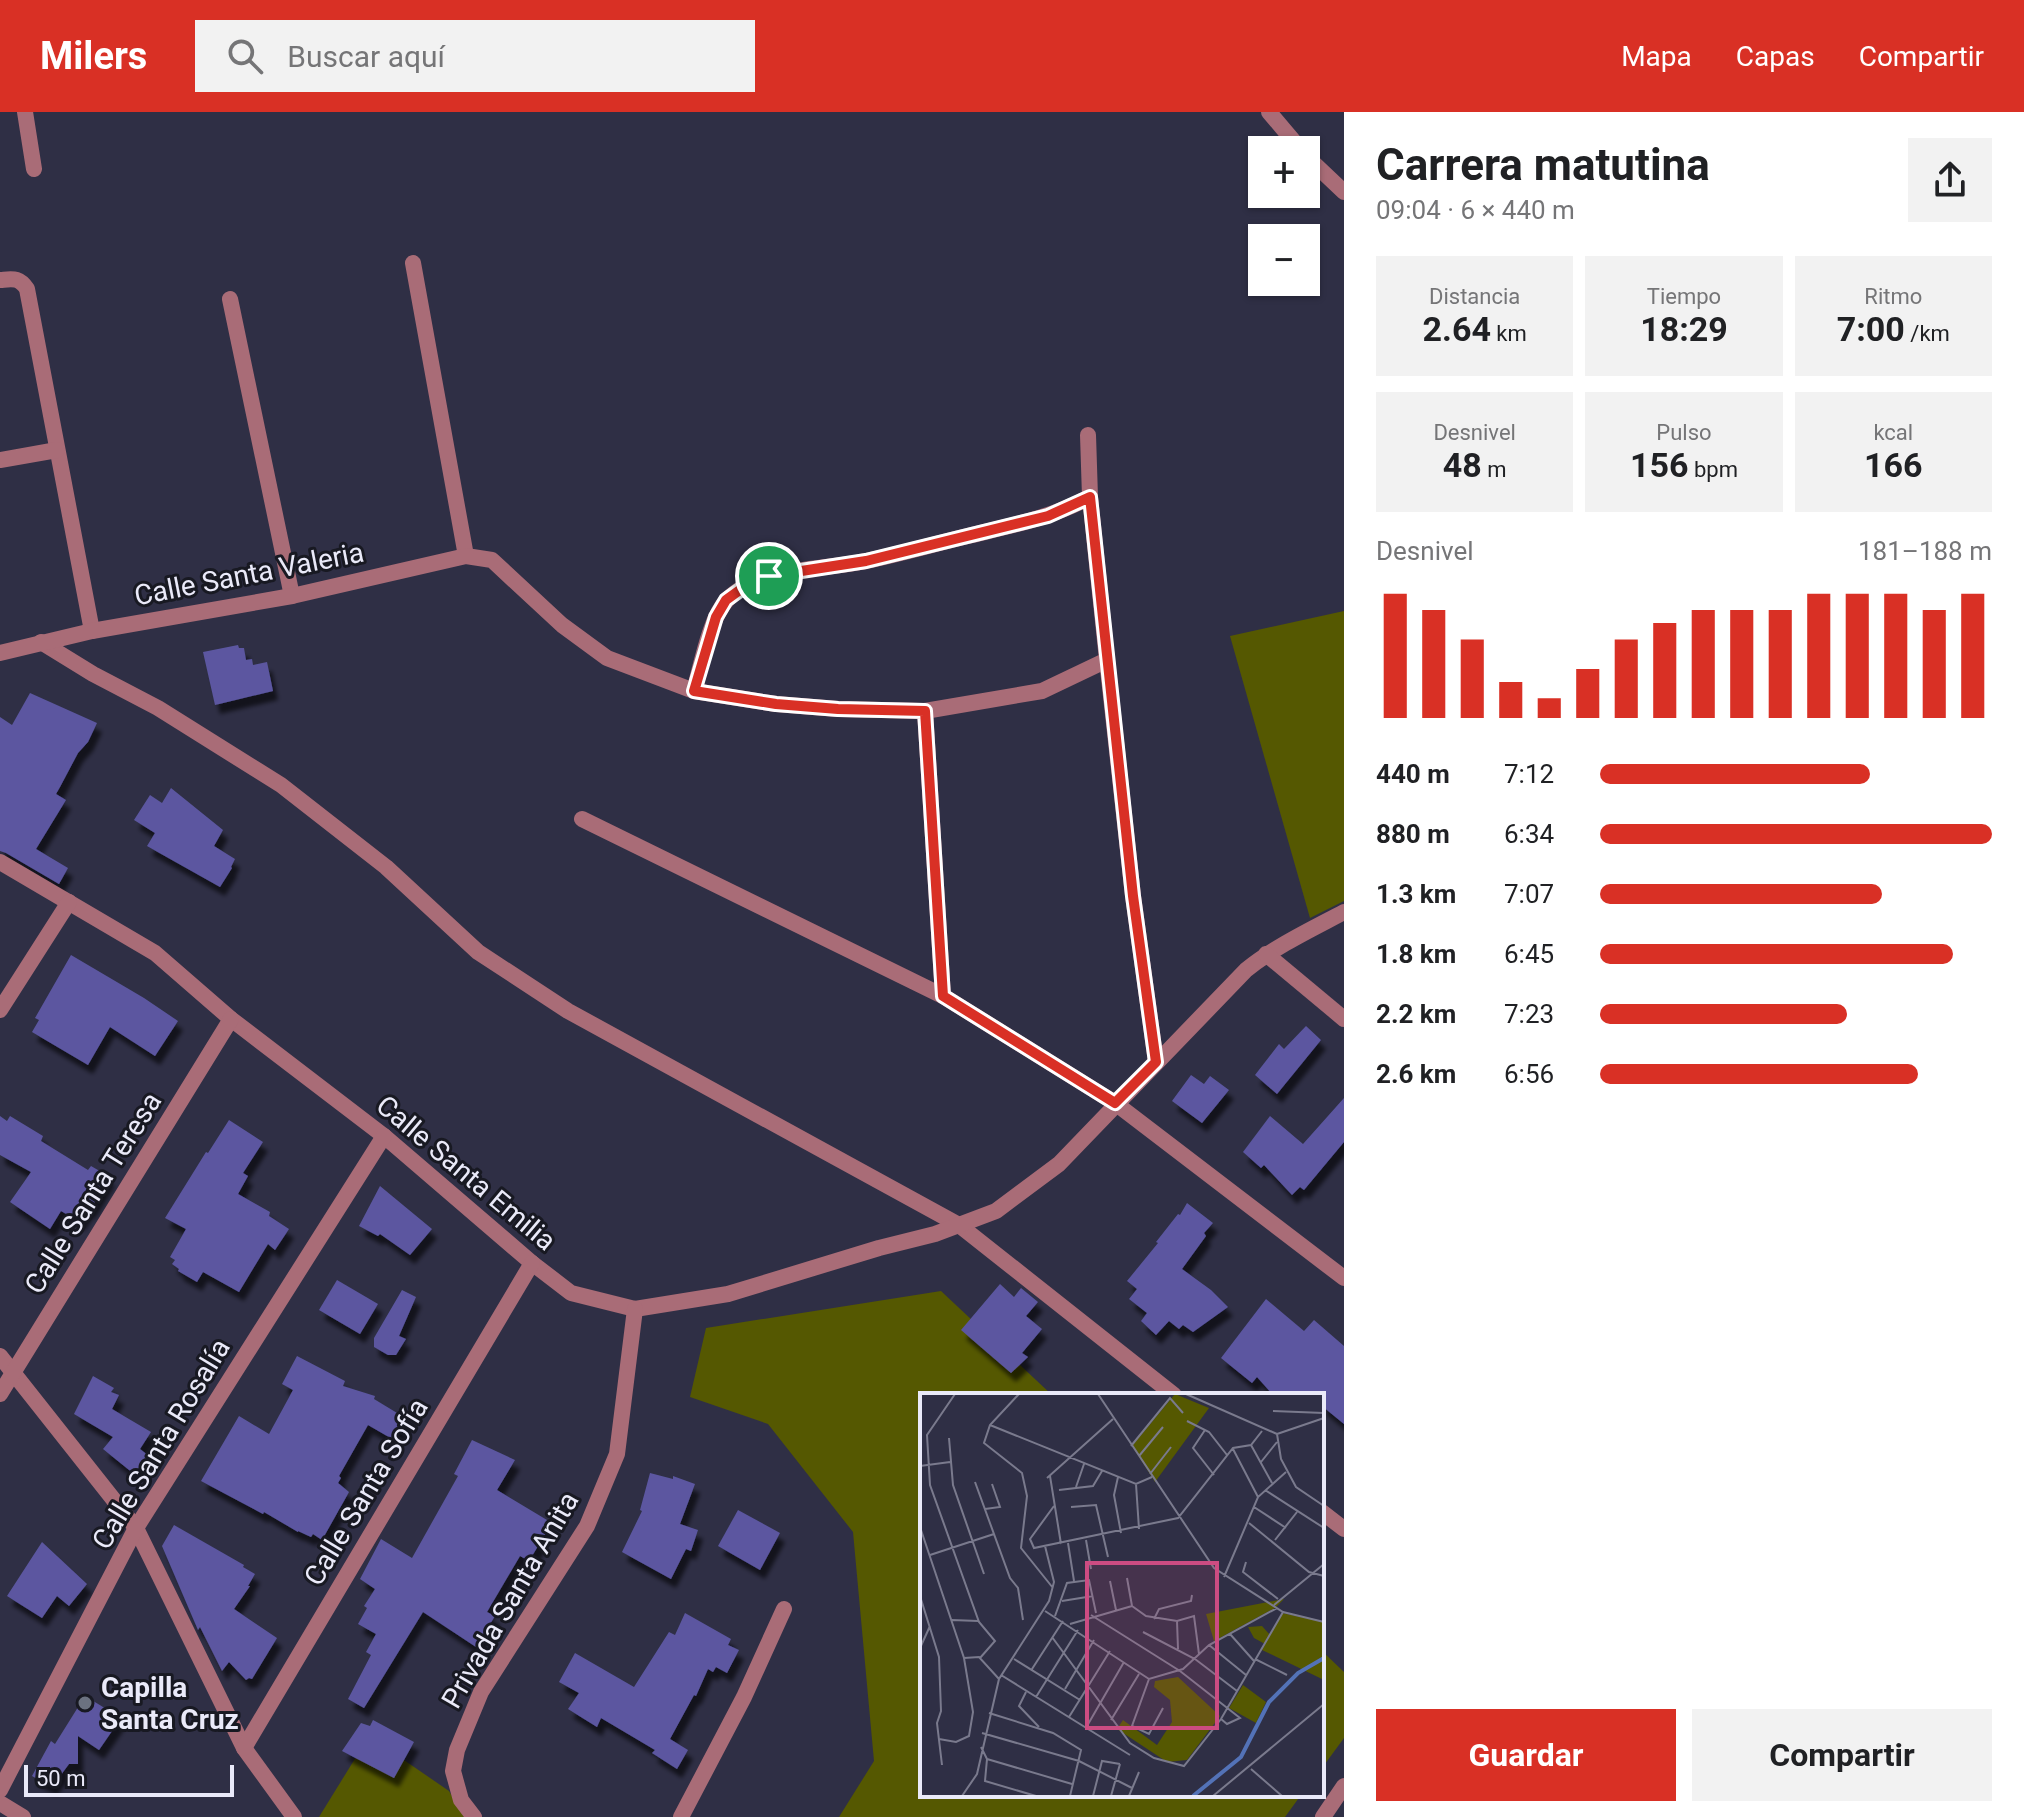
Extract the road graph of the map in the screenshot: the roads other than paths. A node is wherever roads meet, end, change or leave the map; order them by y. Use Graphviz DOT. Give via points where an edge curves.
graph roads {
  1 [pos="25,112"];
  2 [pos="1269,112"];
  3 [pos="1289,136"];
  4 [pos="34,169"];
  5 [pos="1320,169"];
  6 [pos="1344,192"];
  7 [pos="413,263"];
  8 [pos="0,280"];
  9 [pos="230,299"];
  10 [pos="1088,435"];
  11 [pos="57,450"];
  12 [pos="0,460"];
  13 [pos="1090,497"];
  14 [pos="466,556"];
  15 [pos="292,596"];
  16 [pos="92,631"];
  17 [pos="41,642"];
  18 [pos="0,653"];
  19 [pos="1107,660"];
  20 [pos="694,691"];
  21 [pos="925,711"];
  22 [pos="582,819"];
  23 [pos="0,862"];
  24 [pos="69,902"];
  25 [pos="1344,912"];
  26 [pos="1266,954"];
  27 [pos="943,996"];
  28 [pos="0,1010"];
  29 [pos="231,1019"];
  30 [pos="1344,1019"];
  31 [pos="1156,1062"];
  32 [pos="1115,1103"];
  33 [pos="384,1136"];
  34 [pos="959,1225"];
  35 [pos="532,1263"];
  36 [pos="1344,1278"];
  37 [pos="635,1309"];
  38 [pos="0,1356"];
  39 [pos="12,1373"];
  40 [pos="1171,1393"];
  41 [pos="0,1394"];
  42 [pos="1324,1514"];
  43 [pos="136,1528"];
  44 [pos="1344,1529"];
  45 [pos="784,1609"];
  46 [pos="244,1748"];
  47 [pos="1344,1786"];
  48 [pos="0,1790"];
  49 [pos="0,1803"];
  50 [pos="23,1817"];
  51 [pos="294,1817"];
  52 [pos="474,1817"];
  53 [pos="681,1817"];
  54 [pos="1323,1817"];
  1 -- 4 [label="street"];
  2 -- 3 [label="street"];
  5 -- 6 [label="street"];
  7 -- 14 [label="street"];
  8 -- 11 [label="street" via="14,279 27,289"];
  9 -- 15 [label="street"];
  10 -- 13 [label="street"];
  11 -- 12 [label="street"];
  11 -- 16 [label="street"];
  13 -- 19 [label="street"];
  13 -- 20 [label="street" via="1048,516 866,561 769,576 744,587 726,600 716,617"];
  14 -- 15 [label="street, Calle Santa Valeria"];
  14 -- 20 [label="street" via="492,560 562,625 607,658"];
  15 -- 16 [label="street, Calle Santa Valeria"];
  16 -- 17 [label="street, Calle Santa Valeria"];
  17 -- 18 [label="street, Calle Santa Valeria"];
  17 -- 34 [label="street" via="281,785 386,867 478,952 568,1011"];
  19 -- 21 [label="street" via="1042,691"];
  19 -- 31 [label="street"];
  20 -- 21 [label="street" via="776,704"];
  21 -- 27 [label="street"];
  22 -- 27 [label="street"];
  23 -- 24 [label="street, Calle Santa Emilia"];
  24 -- 28 [label="street"];
  24 -- 29 [label="street, Calle Santa Emilia" via="155,953"];
  25 -- 26 [label="street, Calle Santa Emilia"];
  26 -- 30 [label="street"];
  26 -- 31 [label="street, Calle Santa Emilia"];
  27 -- 32 [label="street"];
  29 -- 33 [label="street, Calle Santa Emilia"];
  29 -- 39 [label="street, Calle Santa Teresa"];
  31 -- 32 [label="street, Calle Santa Emilia"];
  32 -- 34 [label="street, Calle Santa Emilia" via="1059,1164 996,1211"];
  32 -- 36 [label="street"];
  33 -- 35 [label="street, Calle Santa Emilia"];
  33 -- 43 [label="street, Calle Santa Rosalía"];
  34 -- 37 [label="street, Calle Santa Emilia" via="728,1294"];
  34 -- 40 [label="street"];
  35 -- 37 [label="street, Calle Santa Emilia" via="571,1293"];
  35 -- 46 [label="street, Calle Santa Sofía"];
  37 -- 52 [label="street, Privada Santa Anita" via="617,1454 587,1526 481,1692 457,1750 453,1771 461,1800"];
  38 -- 39 [label="street"];
  39 -- 41 [label="street, Calle Santa Teresa"];
  39 -- 43 [label="street"];
  42 -- 44 [label="street"];
  43 -- 46 [label="street"];
  43 -- 48 [label="street, Calle Santa Rosalía"];
  45 -- 53 [label="street"];
  46 -- 51 [label="street"];
  47 -- 54 [label="street"];
  49 -- 50 [label="street"];
}
